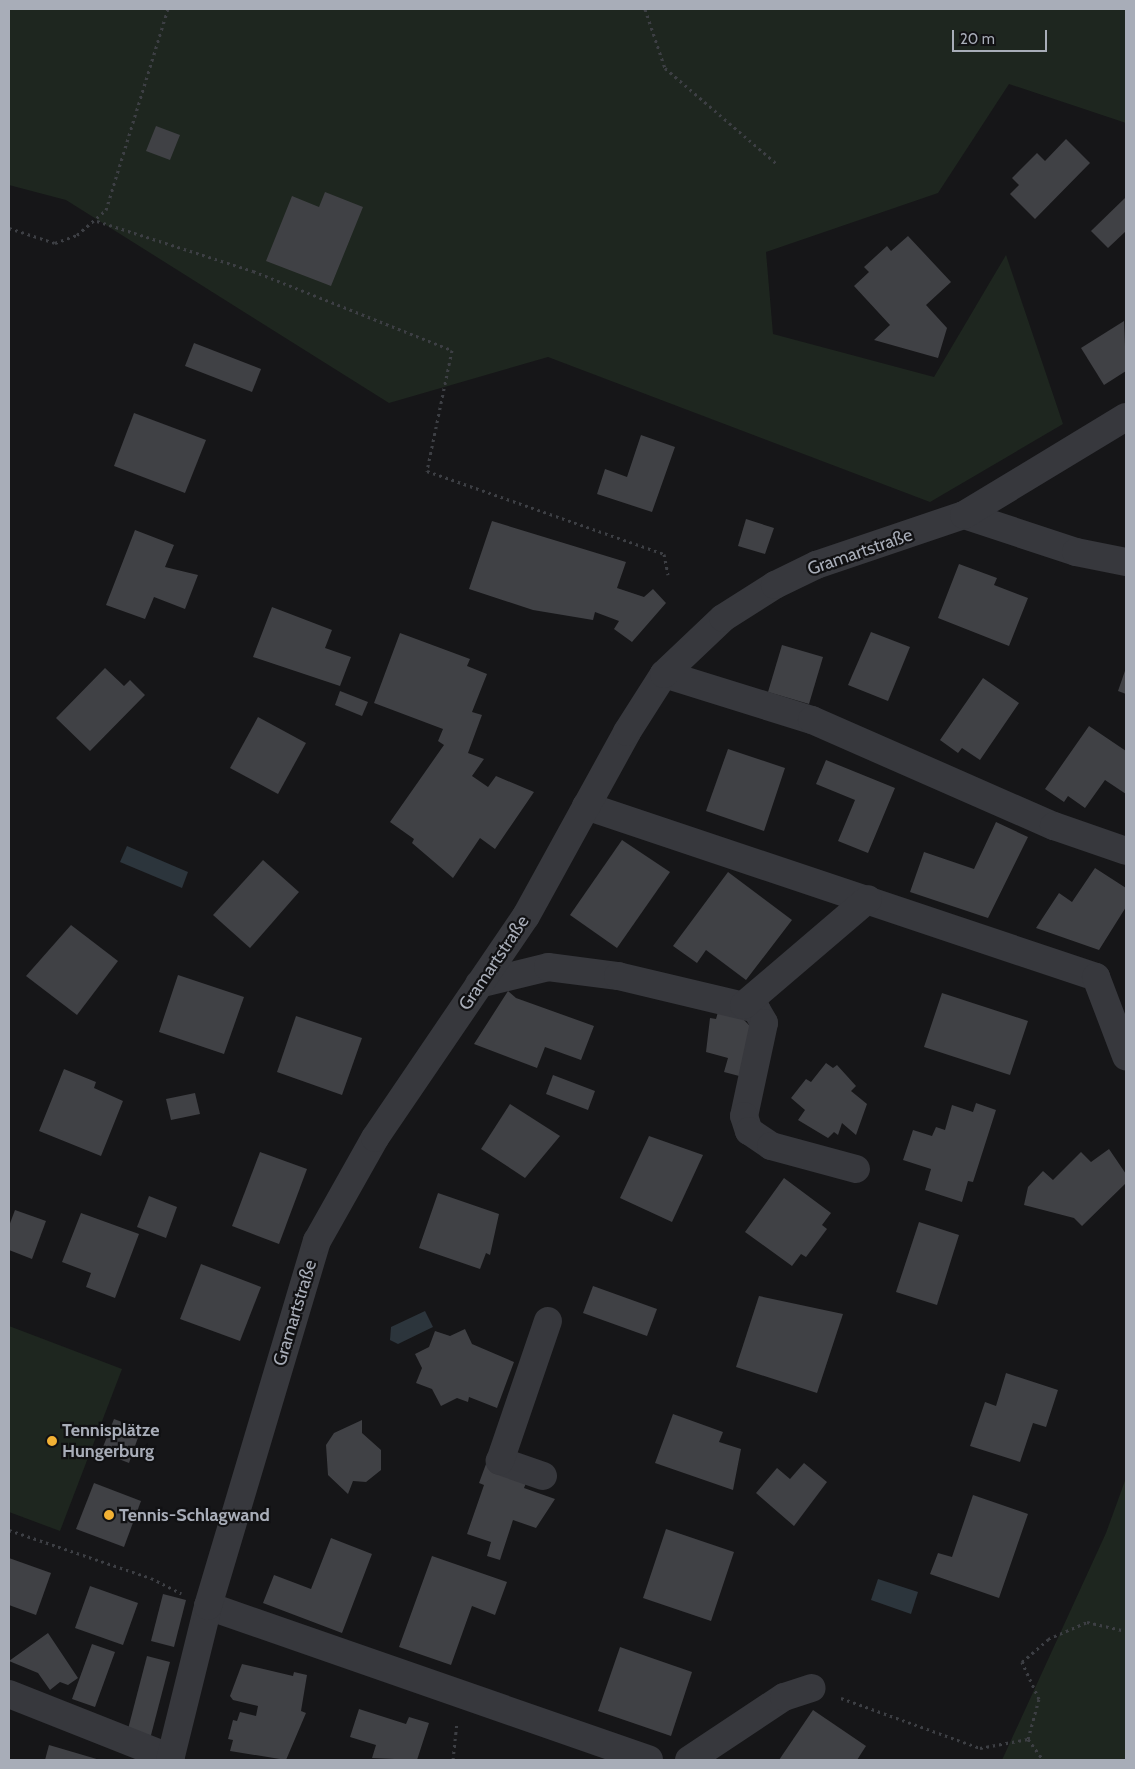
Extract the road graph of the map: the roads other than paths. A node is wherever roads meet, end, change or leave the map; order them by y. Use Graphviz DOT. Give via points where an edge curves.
graph roads {
  1 [pos="1126,417"];
  2 [pos="964,515"];
  3 [pos="1126,562"];
  4 [pos="664,674"];
  5 [pos="586,806"];
  6 [pos="1126,851"];
  7 [pos="868,899"];
  8 [pos="480,984"];
  9 [pos="744,1005"];
  10 [pos="1126,1056"];
  11 [pos="856,1170"];
  12 [pos="548,1322"];
  13 [pos="543,1476"];
  14 [pos="208,1606"];
  15 [pos="812,1688"];
  16 [pos="9,1694"];
  17 [pos="170,1759"];
  18 [pos="649,1760"];
  19 [pos="689,1760"];
  1 -- 2 [label="street, Gramartstraße"];
  2 -- 3 [label="street" via="1076,552"];
  2 -- 4 [label="street, Gramartstraße" via="816,565 775,585 723,618"];
  4 -- 5 [label="street, Gramartstraße"];
  4 -- 6 [label="street" via="812,720 1054,826"];
  5 -- 7 [label="street"];
  5 -- 8 [label="street, Gramartstraße" via="526,916"];
  7 -- 9 [label="street"];
  7 -- 10 [label="street" via="1096,977"];
  8 -- 9 [label="street" via="548,967 618,976"];
  8 -- 14 [label="street, Gramartstraße" via="375,1138 318,1241"];
  9 -- 11 [label="street" via="760,1012 764,1023 744,1116 750,1131 771,1146"];
  12 -- 13 [label="street" via="500,1461"];
  14 -- 17 [label="street, Gramartstraße"];
  14 -- 18 [label="street"];
  15 -- 19 [label="street" via="784,1697"];
  16 -- 17 [label="street"];
}
